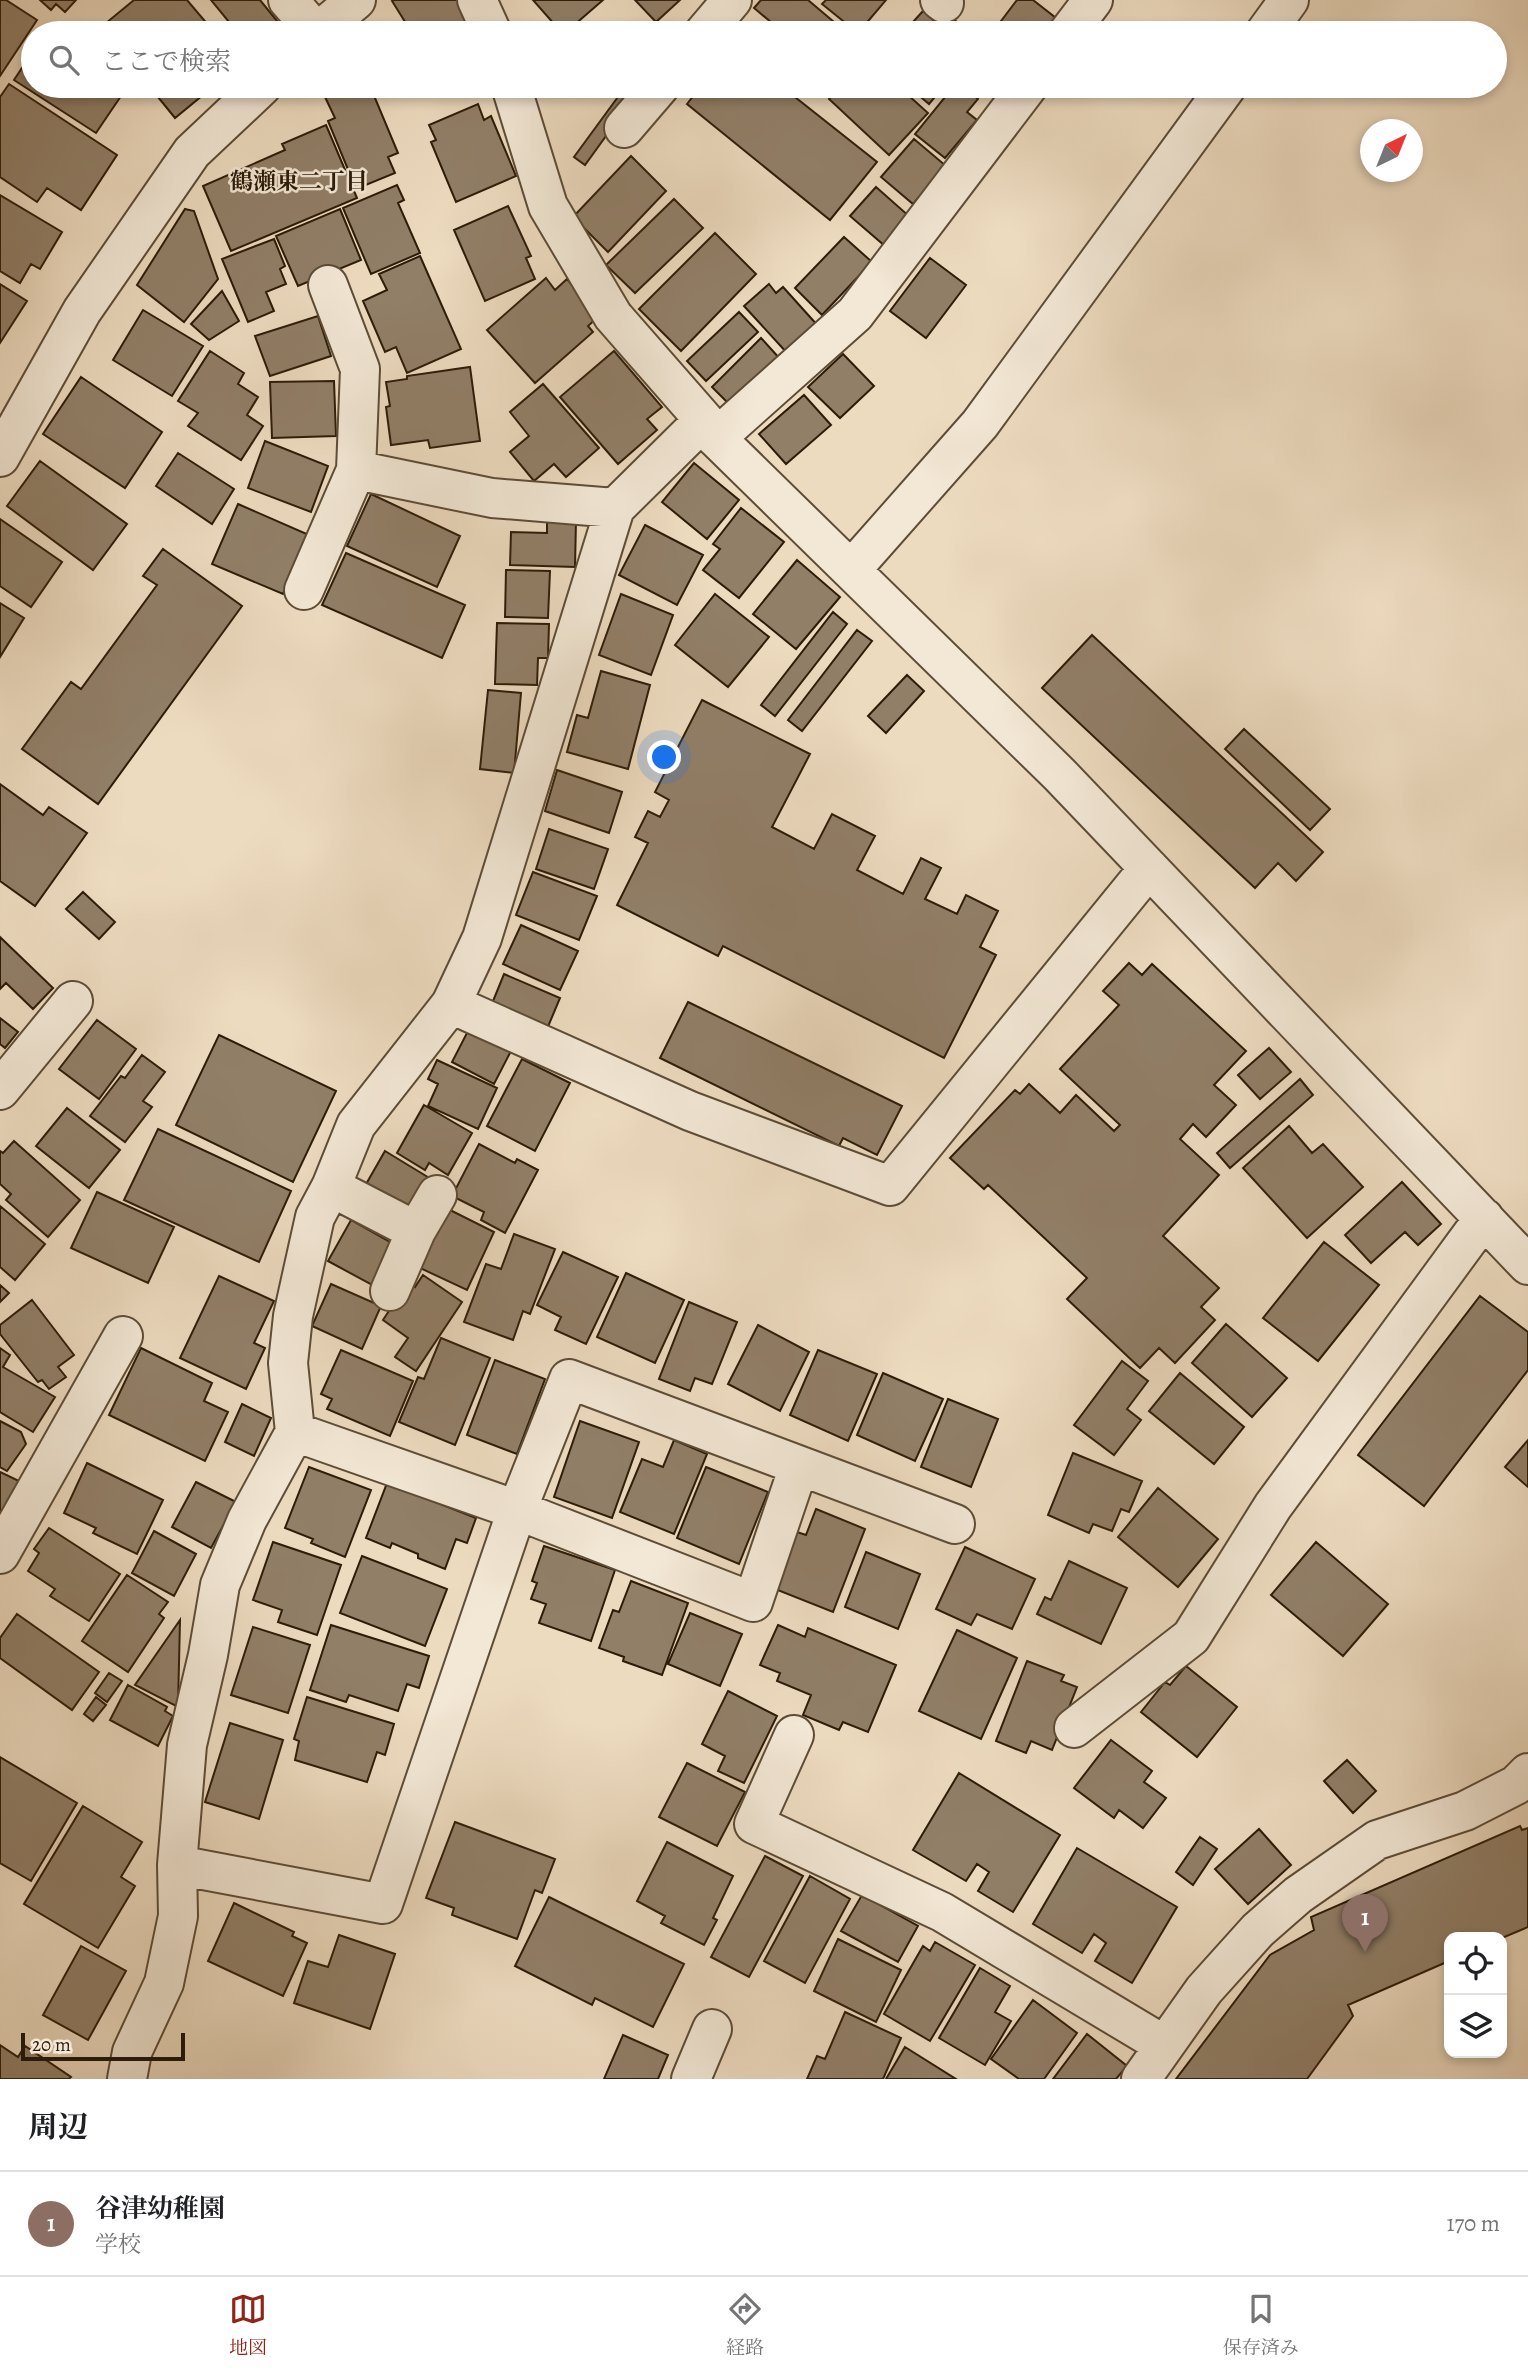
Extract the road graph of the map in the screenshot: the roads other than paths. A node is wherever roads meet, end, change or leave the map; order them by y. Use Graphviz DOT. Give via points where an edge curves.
graph roads {
  1 [pos="288,0"];
  2 [pos="356,0"];
  3 [pos="477,0"];
  4 [pos="732,0"];
  5 [pos="1093,0"];
  6 [pos="1289,0"];
  7 [pos="306,21"];
  8 [pos="331,21"];
  9 [pos="487,21"];
  10 [pos="714,21"];
  11 [pos="1077,21"];
  12 [pos="1274,21"];
  13 [pos="249,98"];
  14 [pos="515,98"];
  15 [pos="650,98"];
  16 [pos="1019,98"];
  17 [pos="1218,98"];
  18 [pos="624,128"];
  19 [pos="328,285"];
  20 [pos="710,429"];
  21 [pos="4,443"];
  22 [pos="356,470"];
  23 [pos="615,508"];
  24 [pos="851,570"];
  25 [pos="304,590"];
  26 [pos="1149,868"];
  27 [pos="73,1002"];
  28 [pos="451,1004"];
  29 [pos="0,1090"];
  30 [pos="331,1187"];
  31 [pos="437,1195"];
  32 [pos="1484,1218"];
  33 [pos="416,1231"];
  34 [pos="1528,1265"];
  35 [pos="390,1291"];
  36 [pos="123,1336"];
  37 [pos="295,1433"];
  38 [pos="799,1466"];
  39 [pos="517,1510"];
  40 [pos="955,1524"];
  41 [pos="0,1554"];
  42 [pos="1074,1728"];
  43 [pos="794,1735"];
  44 [pos="1528,1773"];
  45 [pos="177,1866"];
  46 [pos="712,2029"];
  47 [pos="1164,2045"];
  48 [pos="127,2079"];
  49 [pos="691,2079"];
  50 [pos="1141,2079"];
  1 -- 7 [label="street"];
  2 -- 8 [label="street"];
  3 -- 9 [label="street"];
  4 -- 10 [label="street"];
  5 -- 11 [label="street"];
  6 -- 12 [label="street"];
  13 -- 21 [label="street" via="191,152 82,311"];
  14 -- 20 [label="street" via="548,206 613,316"];
  15 -- 18 [label="street"];
  16 -- 20 [label="street" via="855,314"];
  17 -- 24 [label="street" via="981,424"];
  19 -- 22 [label="street" via="360,369"];
  20 -- 23 [label="street"];
  20 -- 24 [label="street"];
  22 -- 23 [label="street" via="492,498"];
  22 -- 25 [label="street"];
  23 -- 28 [label="street" via="482,937"];
  24 -- 26 [label="street"];
  26 -- 28 [label="street" via="890,1186 690,1111"];
  26 -- 32 [label="street"];
  27 -- 29 [label="street"];
  28 -- 30 [label="street" via="356,1125"];
  30 -- 33 [label="street"];
  30 -- 37 [label="street" via="315,1217 293,1316 288,1363"];
  31 -- 33 [label="street"];
  32 -- 34 [label="street"];
  32 -- 42 [label="street" via="1273,1506 1191,1636"];
  33 -- 35 [label="street"];
  36 -- 41 [label="street"];
  37 -- 39 [label="street"];
  37 -- 45 [label="street" via="247,1520 220,1585 187,1745"];
  38 -- 39 [label="street" via="569,1379"];
  38 -- 39 [label="street" via="753,1602"];
  38 -- 40 [label="street"];
  39 -- 45 [label="street" via="383,1904"];
  43 -- 47 [label="street" via="747,1838 942,1912"];
  44 -- 47 [label="street" via="1516,1785 1465,1811 1377,1840 1298,1895 1258,1930 1204,1990"];
  45 -- 48 [label="street" via="178,1916 164,1983 132,2052"];
  46 -- 49 [label="street"];
  47 -- 50 [label="street"];
}
